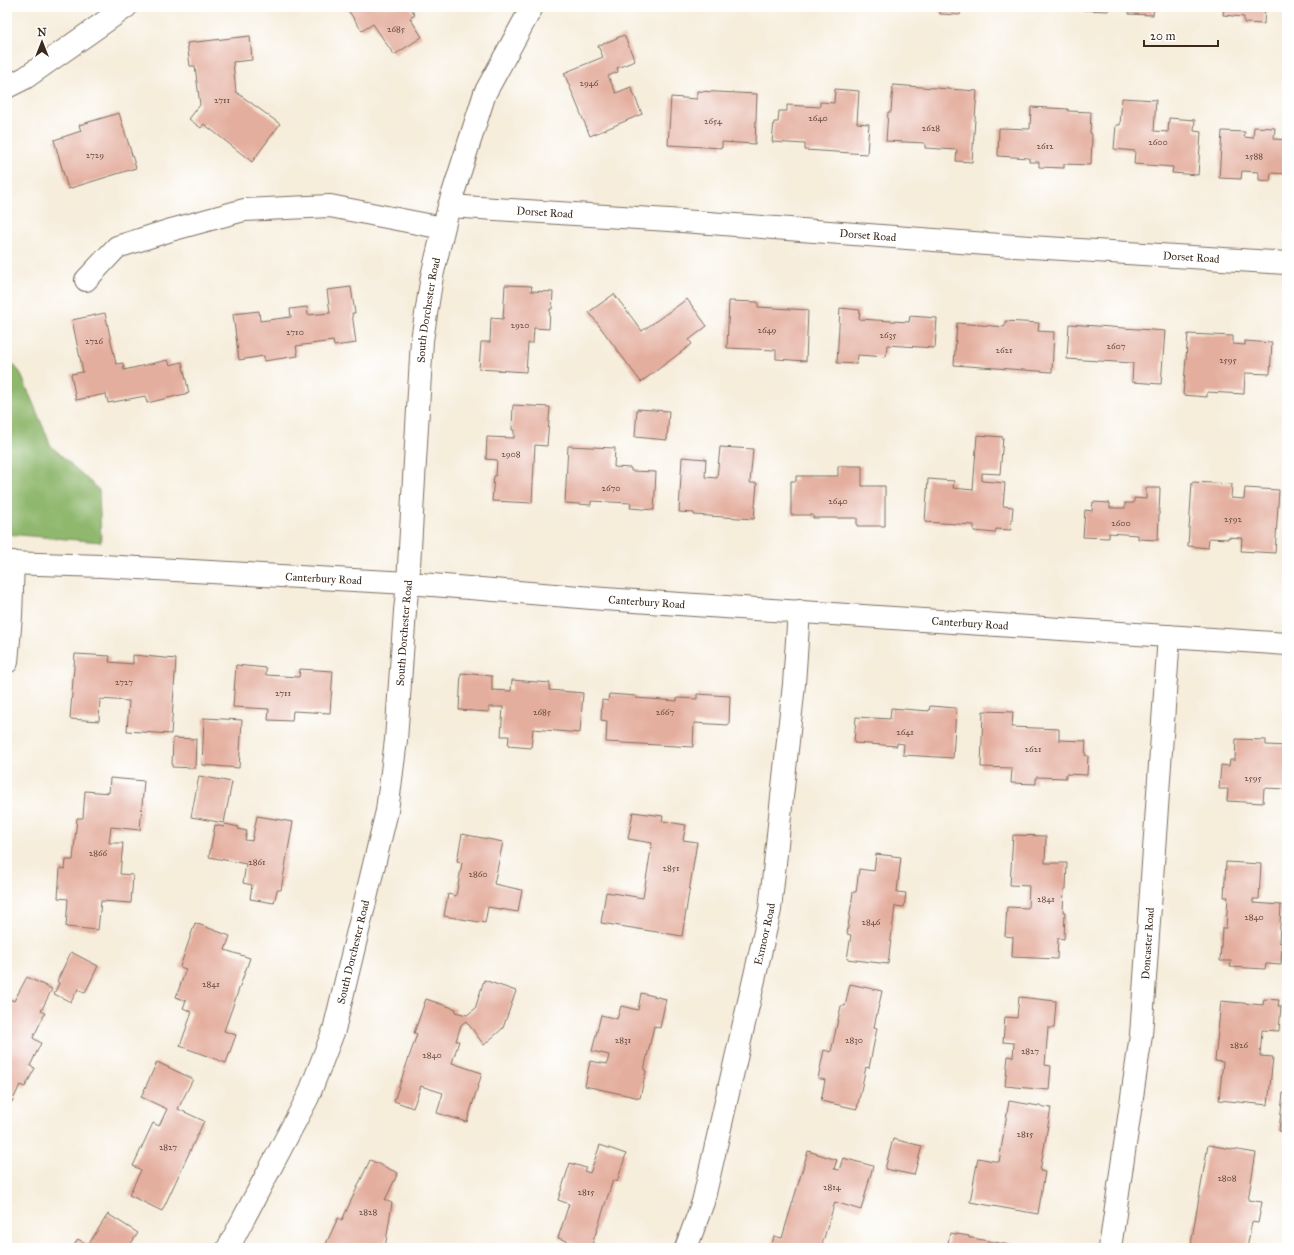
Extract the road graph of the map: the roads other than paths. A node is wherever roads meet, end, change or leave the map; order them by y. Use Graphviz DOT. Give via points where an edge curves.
graph roads {
  1 [pos="126,7"];
  2 [pos="532,7"];
  3 [pos="7,87"];
  4 [pos="449,206"];
  5 [pos="444,228"];
  6 [pos="1287,263"];
  7 [pos="86,280"];
  8 [pos="10,562"];
  9 [pos="408,583"];
  10 [pos="799,611"];
  11 [pos="1169,636"];
  12 [pos="1287,644"];
  13 [pos="7,662"];
  14 [pos="228,1248"];
  15 [pos="686,1248"];
  16 [pos="1110,1248"];
  1 -- 3 [label="street" via="25,78"];
  2 -- 4 [label="street, South Dorchester Road" via="485,93"];
  4 -- 5 [label="street, South Dorchester Road"];
  4 -- 6 [label="street, Dorset Road"];
  5 -- 7 [label="street" via="330,206 244,210 117,247"];
  5 -- 9 [label="street, South Dorchester Road" via="432,276 422,340"];
  8 -- 9 [label="street, Canterbury Road"];
  8 -- 13 [label="street" via="11,616"];
  9 -- 10 [label="street, Canterbury Road"];
  9 -- 14 [label="street, South Dorchester Road" via="396,740 387,811 334,1030 308,1097"];
  10 -- 11 [label="street, Canterbury Road"];
  10 -- 15 [label="street, Exmoor Road" via="794,684 770,910 703,1202"];
  11 -- 12 [label="street, Canterbury Road"];
  11 -- 16 [label="street, Doncaster Road" via="1141,1035"];
}
